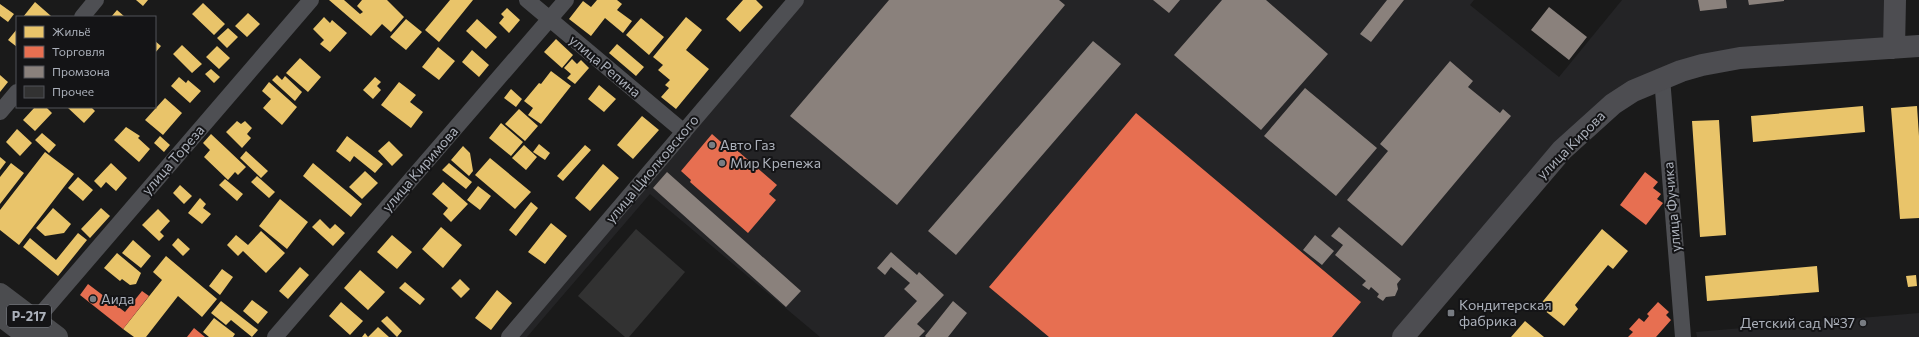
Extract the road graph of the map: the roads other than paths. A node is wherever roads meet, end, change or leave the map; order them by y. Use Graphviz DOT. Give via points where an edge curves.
graph roads {
  1 [pos="96,0"];
  2 [pos="311,0"];
  3 [pos="527,0"];
  4 [pos="566,0"];
  5 [pos="796,0"];
  6 [pos="1895,0"];
  7 [pos="83,16"];
  8 [pos="549,19"];
  9 [pos="1919,46"];
  10 [pos="1894,48"];
  11 [pos="1662,78"];
  12 [pos="16,93"];
  13 [pos="0,112"];
  14 [pos="684,132"];
  15 [pos="0,294"];
  16 [pos="0,315"];
  17 [pos="32,329"];
  18 [pos="57,337"];
  19 [pos="275,337"];
  20 [pos="509,337"];
  21 [pos="1403,337"];
  22 [pos="1682,337"];
  1 -- 7 [label="street"];
  2 -- 17 [label="street, улица Тореза"];
  3 -- 8 [label="street, улица Репина"];
  4 -- 8 [label="street, улица Киримова"];
  5 -- 14 [label="street, улица Циолковского"];
  6 -- 10 [label="main road"];
  8 -- 14 [label="street, улица Репина"];
  8 -- 19 [label="street, улица Киримова"];
  9 -- 10 [label="main road, улица Кирова"];
  10 -- 11 [label="main road, улица Кирова" via="1740,58 1702,65"];
  11 -- 21 [label="main road, улица Кирова" via="1612,104 1562,150"];
  11 -- 22 [label="street, улица Фучика"];
  12 -- 13 [label="street"];
  14 -- 20 [label="street, улица Циолковского"];
  15 -- 17 [label="main road, Р-217"];
  16 -- 17 [label="main road, Р-217"];
  17 -- 18 [label="main road, Р-217"];
}
